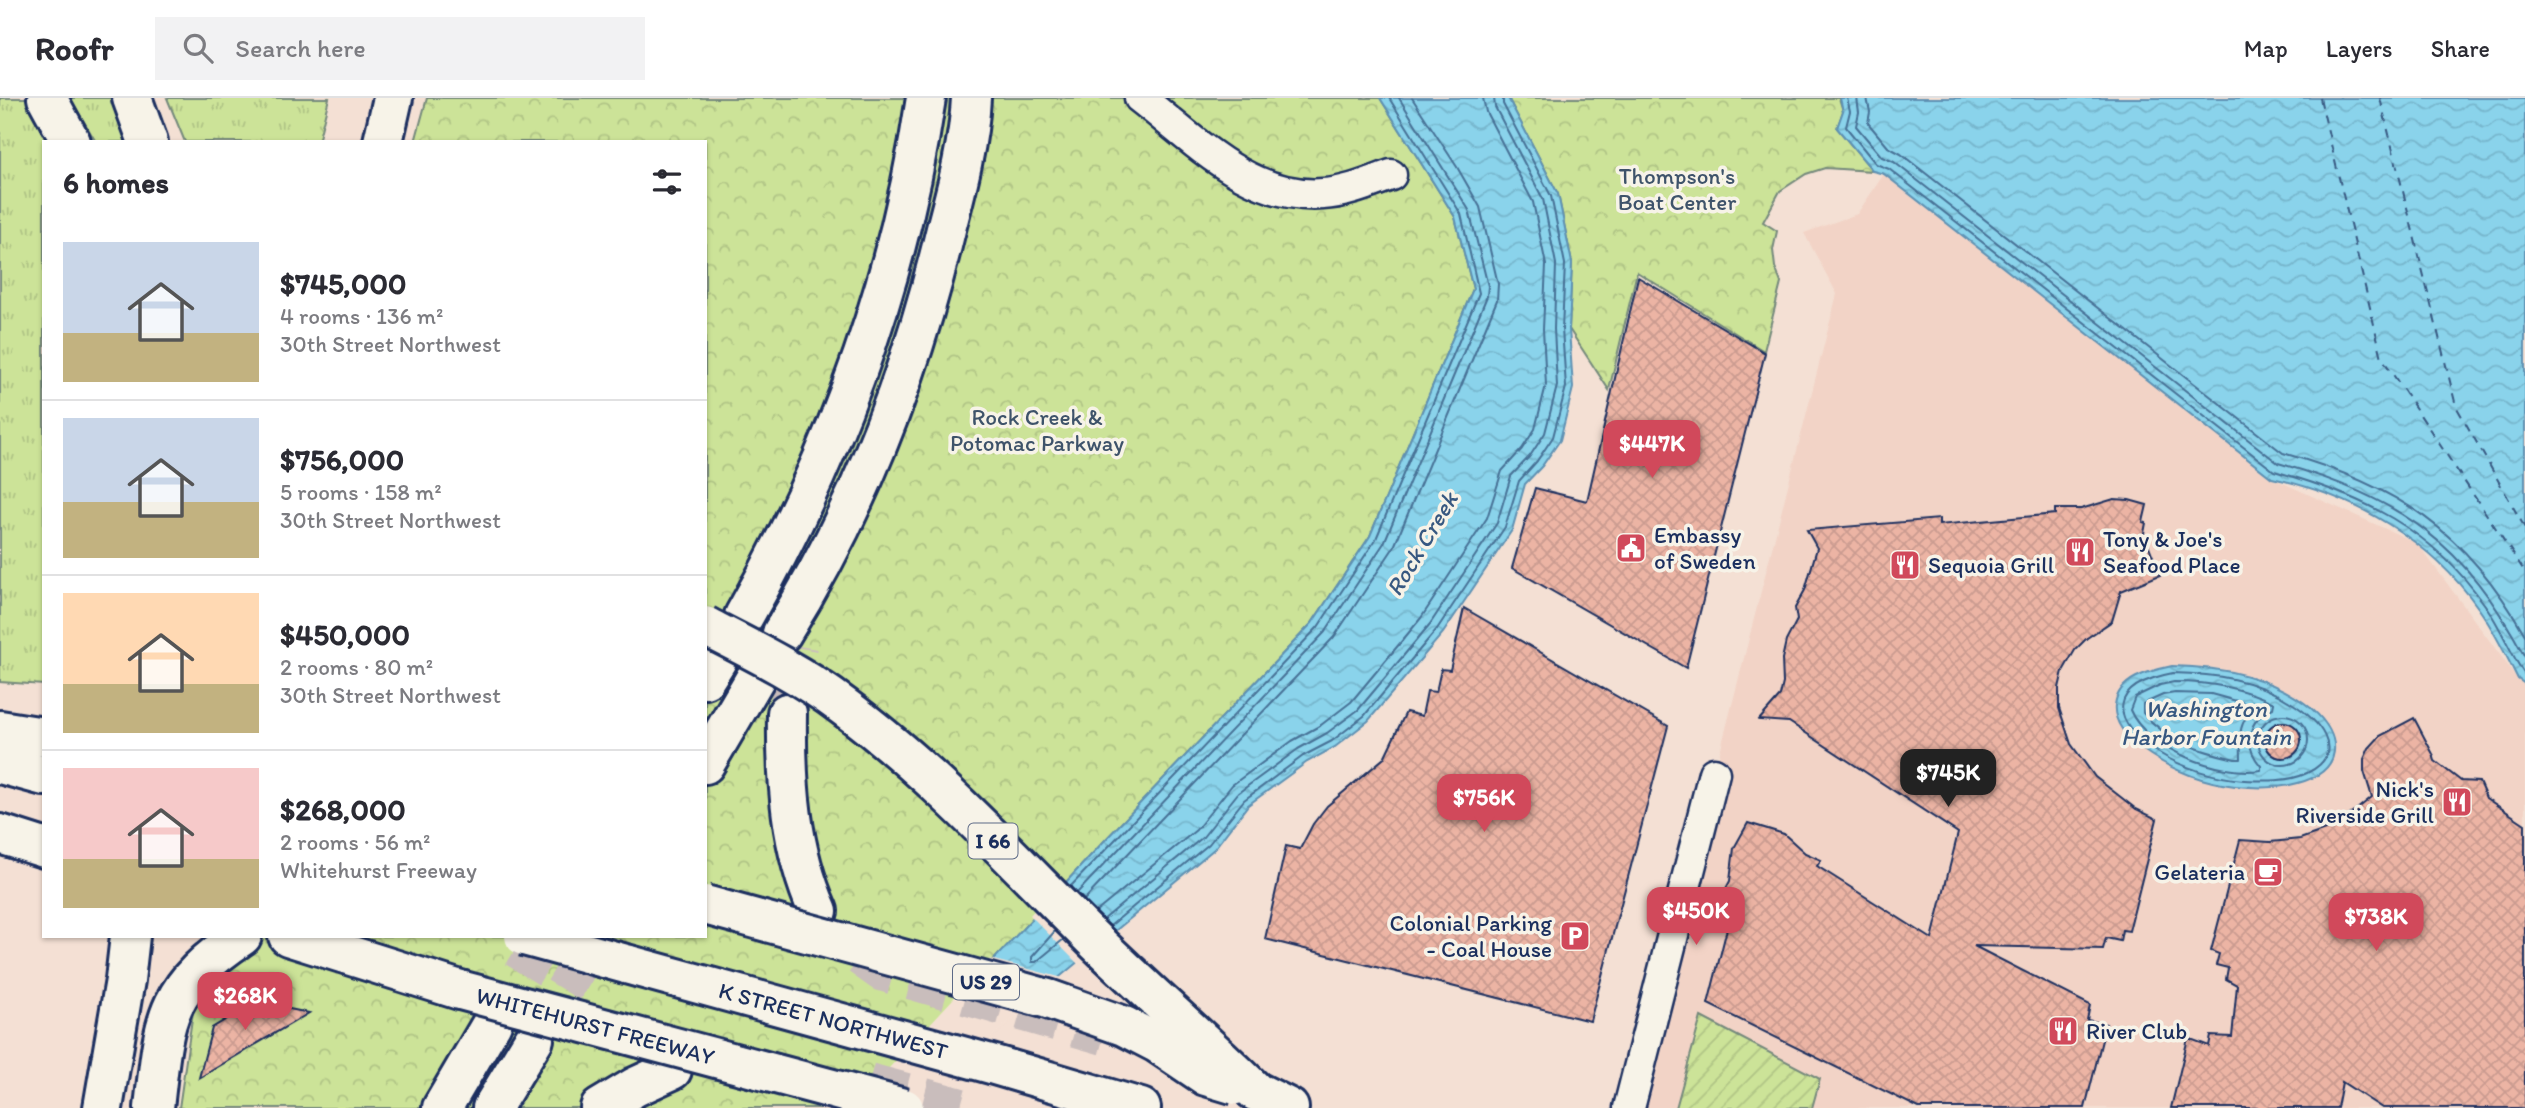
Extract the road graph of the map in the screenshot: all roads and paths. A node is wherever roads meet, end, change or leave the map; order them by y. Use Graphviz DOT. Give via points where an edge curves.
graph roads {
  1 [pos="47,98"];
  2 [pos="132,98"];
  3 [pos="393,98"];
  4 [pos="926,98"];
  5 [pos="971,98"];
  6 [pos="1140,98"];
  7 [pos="70,140"];
  8 [pos="147,140"];
  9 [pos="383,140"];
  10 [pos="1391,175"];
  11 [pos="744,616"];
  12 [pos="790,639"];
  13 [pos="709,655"];
  14 [pos="757,677"];
  15 [pos="788,713"];
  16 [pos="0,730"];
  17 [pos="42,737"];
  18 [pos="707,761"];
  19 [pos="0,764"];
  20 [pos="1714,773"];
  21 [pos="42,775"];
  22 [pos="0,834"];
  23 [pos="42,847"];
  24 [pos="707,906"];
  25 [pos="818,911"];
  26 [pos="130,938"];
  27 [pos="239,938"];
  28 [pos="294,938"];
  29 [pos="531,938"];
  30 [pos="492,1023"];
  31 [pos="534,1039"];
  32 [pos="672,1070"];
  33 [pos="1255,1091"];
  34 [pos="1102,1102"];
  35 [pos="103,1108"];
  36 [pos="154,1108"];
  37 [pos="442,1108"];
  38 [pos="492,1108"];
  39 [pos="600,1108"];
  40 [pos="904,1108"];
  41 [pos="1141,1108"];
  42 [pos="1289,1108"];
  43 [pos="1629,1108"];
  1 -- 7 [label="main road"];
  2 -- 8 [label="main road"];
  3 -- 9 [label="main road"];
  4 -- 11 [label="main road" via="906,209 872,330 820,467"];
  5 -- 12 [label="main road" via="957,184 914,345 880,442"];
  6 -- 10 [label="street" via="1221,162 1263,184 1294,193 1325,194"];
  13 -- 33 [label="main road, I 66, bridge" via="808,683 888,740"];
  14 -- 18 [label="main road"];
  15 -- 25 [label="main road" via="787,786 797,850"];
  16 -- 17 [label="main road"];
  19 -- 21 [label="main road"];
  20 -- 43 [label="street"];
  22 -- 23 [label="main road"];
  24 -- 33 [label="main road, US 29, bridge" via="1058,1003 1124,1026 1206,1076"];
  26 -- 35 [label="main road"];
  27 -- 36 [label="main road" via="182,987 162,1037"];
  28 -- 40 [label="main road, WHITEHURST FREEWAY, bridge" via="460,990"];
  29 -- 34 [label="main road, K STREET NORTHWEST, bridge" via="991,1064"];
  30 -- 37 [label="main road"];
  31 -- 38 [label="main road"];
  32 -- 39 [label="main road"];
  33 -- 42 [label="main road, US 29"];
  34 -- 41 [label="main road, K STREET NORTHWEST"];
}
